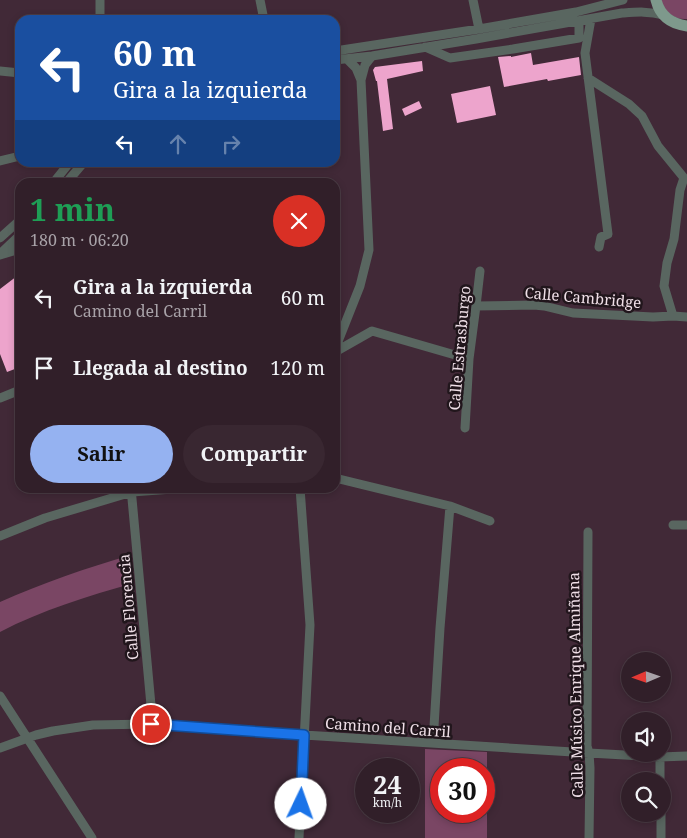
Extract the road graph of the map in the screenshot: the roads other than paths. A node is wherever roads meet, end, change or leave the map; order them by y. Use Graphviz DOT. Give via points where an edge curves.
graph roads {
  1 [pos="100,0"];
  2 [pos="260,0"];
  3 [pos="473,0"];
  4 [pos="623,0"];
  5 [pos="656,0"];
  6 [pos="100,15"];
  7 [pos="263,15"];
  8 [pos="662,15"];
  9 [pos="591,19"];
  10 [pos="580,22"];
  11 [pos="687,26"];
  12 [pos="479,29"];
  13 [pos="526,31"];
  14 [pos="425,47"];
  15 [pos="513,49"];
  16 [pos="340,50"];
  17 [pos="372,56"];
  18 [pos="347,59"];
  19 [pos="340,60"];
  20 [pos="0,72"];
  21 [pos="15,73"];
  22 [pos="588,78"];
  23 [pos="362,80"];
  24 [pos="15,157"];
  25 [pos="0,161"];
  26 [pos="64,167"];
  27 [pos="80,167"];
  28 [pos="57,178"];
  29 [pos="70,178"];
  30 [pos="15,224"];
  31 [pos="0,238"];
  32 [pos="15,240"];
  33 [pos="599,246"];
  34 [pos="15,252"];
  35 [pos="0,254"];
  36 [pos="480,271"];
  37 [pos="476,306"];
  38 [pos="673,316"];
  39 [pos="687,317"];
  40 [pos="340,338"];
  41 [pos="340,348"];
  42 [pos="469,359"];
  43 [pos="15,392"];
  44 [pos="0,398"];
  45 [pos="465,428"];
  46 [pos="340,479"];
  47 [pos="123,493"];
  48 [pos="132,493"];
  49 [pos="300,493"];
  50 [pos="450,506"];
  51 [pos="490,521"];
  52 [pos="673,525"];
  53 [pos="687,526"];
  54 [pos="588,532"];
  55 [pos="0,536"];
  56 [pos="0,696"];
  57 [pos="151,724"];
  58 [pos="304,735"];
  59 [pos="26,738"];
  60 [pos="433,743"];
  61 [pos="0,748"];
  62 [pos="589,753"];
  63 [pos="621,754"];
  64 [pos="687,756"];
  65 [pos="671,757"];
  66 [pos="661,822"];
  67 [pos="92,838"];
  68 [pos="299,838"];
  69 [pos="589,838"];
  70 [pos="661,838"];
  1 -- 6 [label="street"];
  2 -- 7 [label="street"];
  3 -- 12 [label="street"];
  4 -- 12 [label="street"];
  5 -- 8 [label="main road"];
  8 -- 9 [label="street" via="622,13"];
  8 -- 11 [label="main road" via="678,25"];
  9 -- 10 [label="street"];
  9 -- 22 [label="street" via="585,53"];
  10 -- 13 [label="street"];
  10 -- 15 [label="street" via="579,38"];
  12 -- 16 [label="street"];
  13 -- 14 [label="street"];
  13 -- 15 [label="street"];
  14 -- 15 [label="street" via="450,58"];
  14 -- 17 [label="street"];
  17 -- 18 [label="street"];
  17 -- 23 [label="street" via="365,65"];
  18 -- 19 [label="street"];
  18 -- 23 [label="street"];
  20 -- 21 [label="street"];
  22 -- 33 [label="street" via="608,234 601,237"];
  22 -- 38 [label="street" via="642,116 658,146 684,178 664,286"];
  23 -- 40 [label="street" via="369,250 360,286"];
  24 -- 25 [label="street"];
  26 -- 28 [label="street"];
  27 -- 29 [label="street"];
  30 -- 31 [label="street"];
  32 -- 35 [label="street"];
  34 -- 35 [label="street"];
  36 -- 37 [label="street, Calle Estrasburgo"];
  37 -- 38 [label="street, Calle Cambridge" via="534,305 573,313"];
  37 -- 42 [label="street, Calle Estrasburgo"];
  38 -- 39 [label="street, Calle Cambridge"];
  41 -- 42 [label="street" via="372,331"];
  42 -- 45 [label="street, Calle Estrasburgo"];
  43 -- 44 [label="street"];
  46 -- 50 [label="street"];
  47 -- 55 [label="street"];
  48 -- 57 [label="street, Calle Florencia"];
  49 -- 58 [label="street" via="310,625"];
  50 -- 51 [label="street"];
  50 -- 60 [label="street"];
  52 -- 53 [label="street"];
  54 -- 62 [label="street, Calle Músico Enrique Almiñana"];
  56 -- 59 [label="street"];
  57 -- 58 [label="street, Camino del Carril"];
  57 -- 59 [label="street, Camino del Carril" via="93,726"];
  58 -- 60 [label="street, Camino del Carril"];
  58 -- 68 [label="street"];
  59 -- 61 [label="street, Camino del Carril"];
  59 -- 67 [label="street"];
  60 -- 62 [label="street, Camino del Carril"];
  62 -- 63 [label="street, Camino del Carril"];
  62 -- 69 [label="street, Calle Músico Enrique Almiñana"];
  64 -- 65 [label="street, Camino del Carril"];
  66 -- 70 [label="street"];
}
